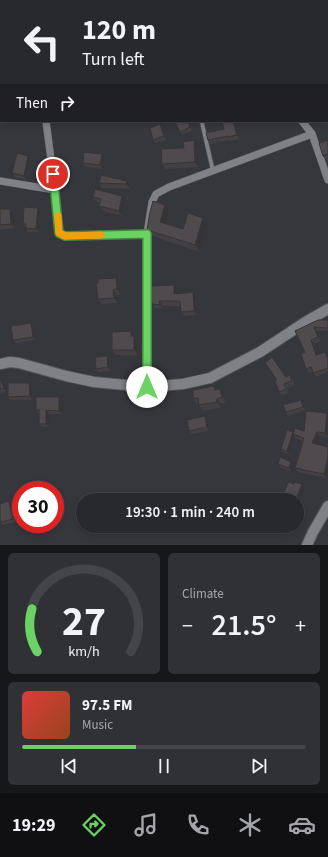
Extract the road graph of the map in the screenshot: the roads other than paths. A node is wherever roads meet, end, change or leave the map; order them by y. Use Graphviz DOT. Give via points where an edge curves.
graph roads {
  1 [pos="46,122"];
  2 [pos="203,122"];
  3 [pos="303,122"];
  4 [pos="312,134"];
  5 [pos="213,170"];
  6 [pos="328,180"];
  7 [pos="0,181"];
  8 [pos="55,190"];
  9 [pos="147,234"];
  10 [pos="328,309"];
  11 [pos="0,364"];
  12 [pos="147,387"];
  13 [pos="328,506"];
  14 [pos="307,545"];
  1 -- 8 [label="street"];
  2 -- 5 [label="lane"];
  3 -- 4 [label="street"];
  4 -- 5 [label="street"];
  4 -- 6 [label="street"];
  5 -- 9 [label="street" via="156,194 152,202"];
  7 -- 8 [label="street"];
  8 -- 9 [label="street" via="59,233 65,236"];
  9 -- 12 [label="street"];
  10 -- 12 [label="street" via="260,352 210,378 183,384"];
  11 -- 12 [label="street" via="19,363 94,382"];
  13 -- 14 [label="street"];
}
